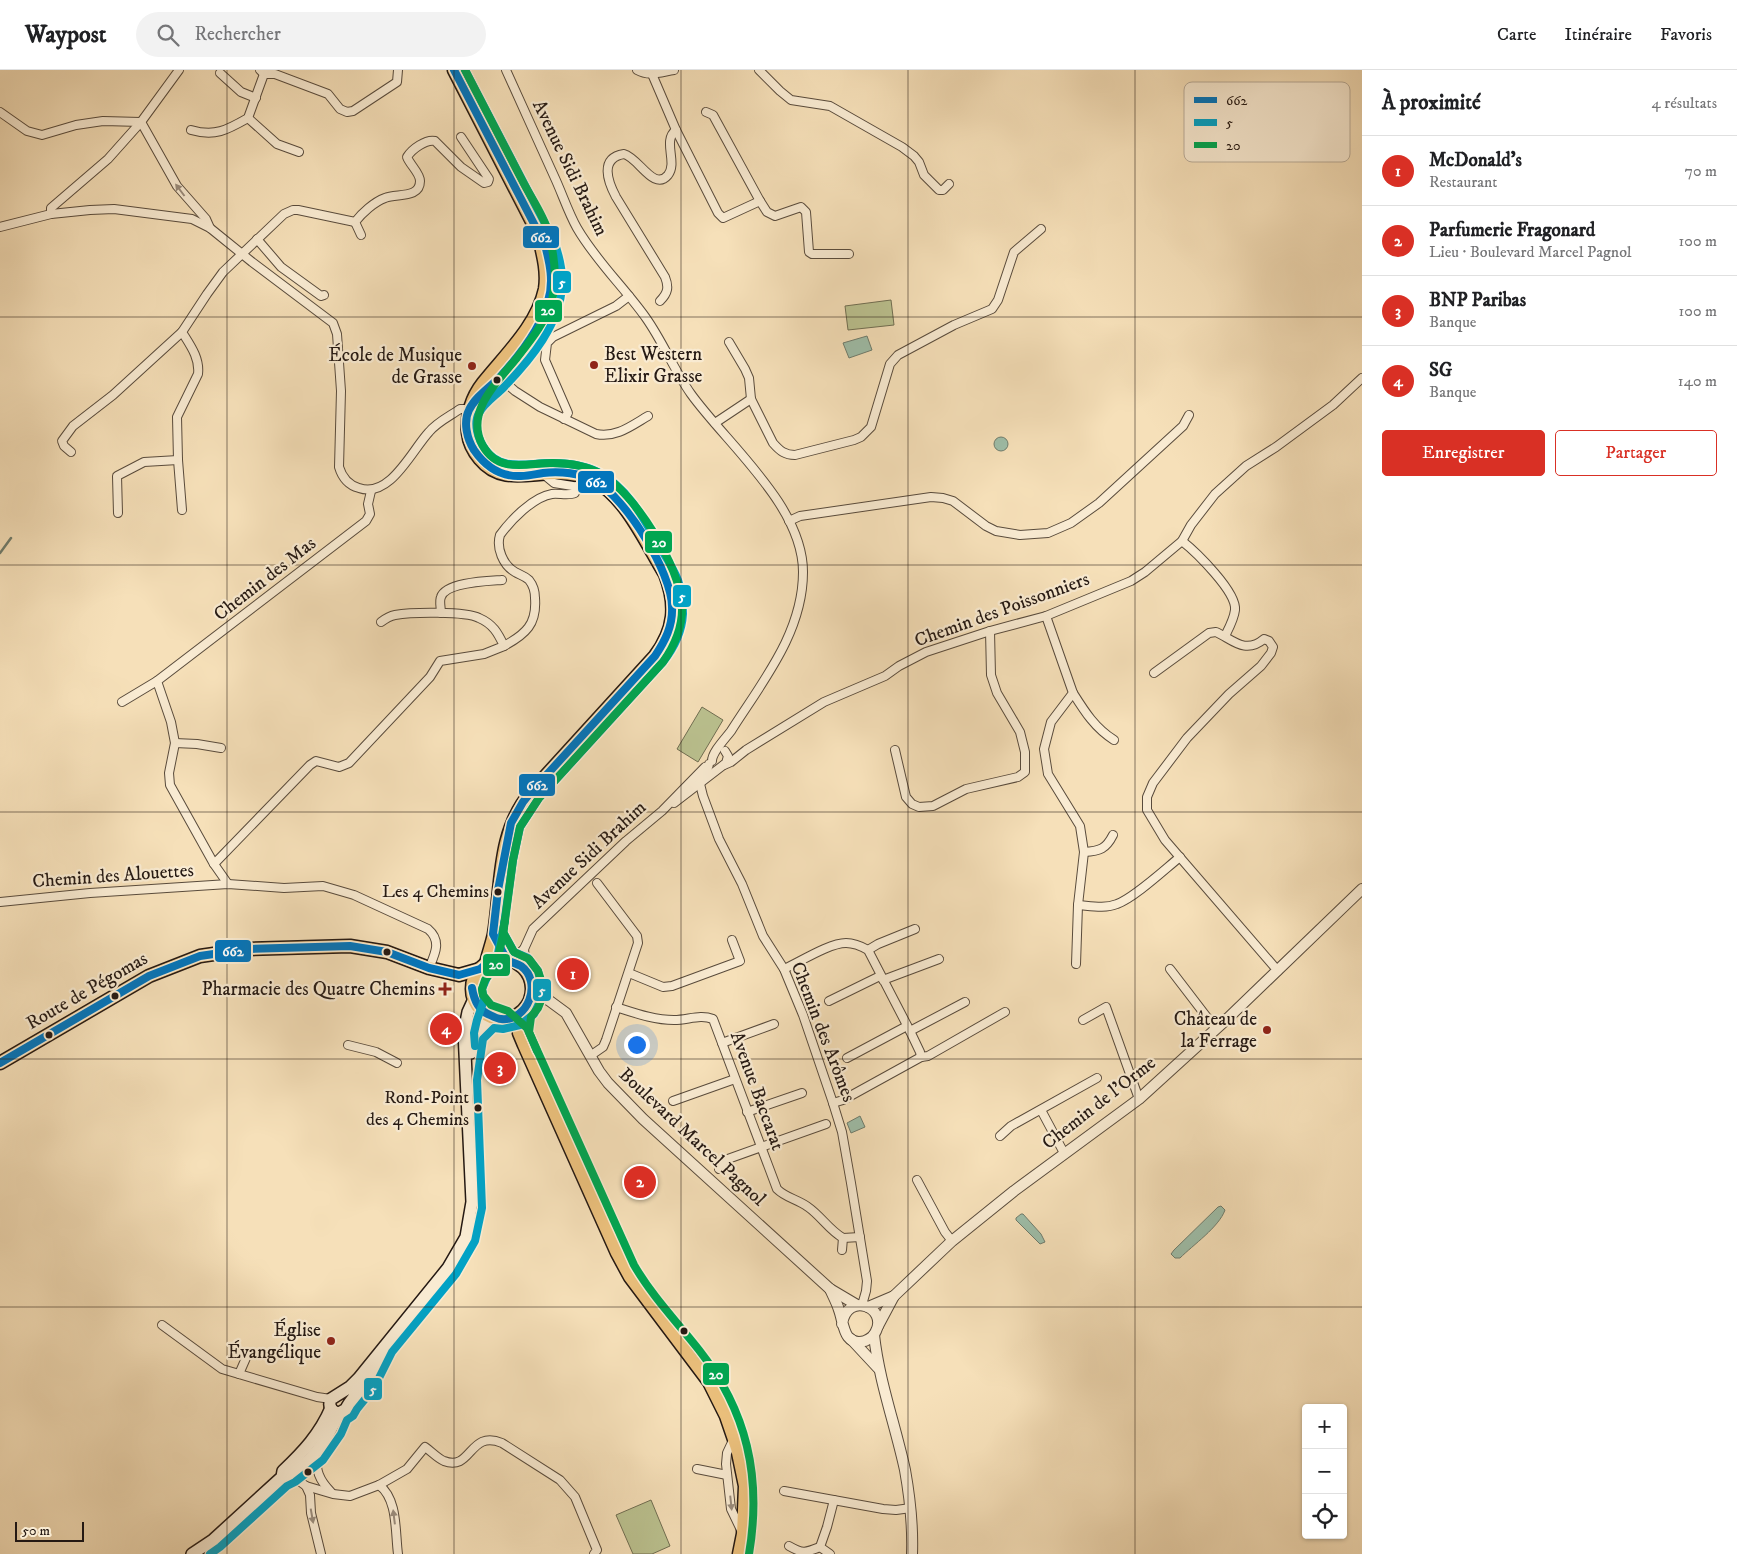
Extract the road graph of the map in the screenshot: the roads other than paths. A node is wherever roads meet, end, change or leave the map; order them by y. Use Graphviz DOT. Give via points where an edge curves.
graph roads {
  1 [pos="179,70"];
  2 [pos="398,70"];
  3 [pos="454,70"];
  4 [pos="506,70"];
  5 [pos="637,70"];
  6 [pos="674,70"];
  7 [pos="759,70"];
  8 [pos="262,72"];
  9 [pos="220,73"];
  10 [pos="652,74"];
  11 [pos="256,98"];
  12 [pos="0,112"];
  13 [pos="706,112"];
  14 [pos="248,118"];
  15 [pos="141,122"];
  16 [pos="190,130"];
  17 [pos="676,130"];
  18 [pos="461,138"];
  19 [pos="299,152"];
  20 [pos="949,184"];
  21 [pos="760,201"];
  22 [pos="51,214"];
  23 [pos="355,222"];
  24 [pos="0,227"];
  25 [pos="210,228"];
  26 [pos="1041,229"];
  27 [pos="538,233"];
  28 [pos="361,235"];
  29 [pos="256,239"];
  30 [pos="242,253"];
  31 [pos="849,254"];
  32 [pos="324,295"];
  33 [pos="629,296"];
  34 [pos="660,301"];
  35 [pos="182,332"];
  36 [pos="524,332"];
  37 [pos="729,342"];
  38 [pos="499,377"];
  39 [pos="1362,378"];
  40 [pos="751,399"];
  41 [pos="469,409"];
  42 [pos="1189,415"];
  43 [pos="648,416"];
  44 [pos="564,419"];
  45 [pos="715,423"];
  46 [pos="71,452"];
  47 [pos="178,460"];
  48 [pos="542,473"];
  49 [pos="595,482"];
  50 [pos="577,486"];
  51 [pos="371,491"];
  52 [pos="182,510"];
  53 [pos="118,513"];
  54 [pos="789,521"];
  55 [pos="1182,541"];
  56 [pos="502,580"];
  57 [pos="440,613"];
  58 [pos="1046,616"];
  59 [pos="381,622"];
  60 [pos="990,631"];
  61 [pos="1225,636"];
  62 [pos="504,646"];
  63 [pos="1154,674"];
  64 [pos="157,681"];
  65 [pos="1073,694"];
  66 [pos="122,702"];
  67 [pos="1114,740"];
  68 [pos="175,743"];
  69 [pos="221,748"];
  70 [pos="746,750"];
  71 [pos="895,750"];
  72 [pos="723,752"];
  73 [pos="711,762"];
  74 [pos="723,766"];
  75 [pos="700,784"];
  76 [pos="662,810"];
  77 [pos="1113,835"];
  78 [pos="1084,852"];
  79 [pos="1180,858"];
  80 [pos="214,864"];
  81 [pos="596,883"];
  82 [pos="228,884"];
  83 [pos="1362,889"];
  84 [pos="0,902"];
  85 [pos="1078,905"];
  86 [pos="915,929"];
  87 [pos="494,934"];
  88 [pos="732,940"];
  89 [pos="524,950"];
  90 [pos="868,950"];
  91 [pos="938,959"];
  92 [pos="509,960"];
  93 [pos="1076,964"];
  94 [pos="483,967"];
  95 [pos="430,968"];
  96 [pos="784,969"];
  97 [pos="1170,969"];
  98 [pos="526,970"];
  99 [pos="1278,971"];
  100 [pos="628,973"];
  101 [pos="460,975"];
  102 [pos="881,978"];
  103 [pos="532,988"];
  104 [pos="473,994"];
  105 [pos="546,999"];
  106 [pos="829,1001"];
  107 [pos="965,1002"];
  108 [pos="616,1007"];
  109 [pos="525,1008"];
  110 [pos="1005,1012"];
  111 [pos="496,1018"];
  112 [pos="1084,1020"];
  113 [pos="774,1024"];
  114 [pos="909,1029"];
  115 [pos="1216,1029"];
  116 [pos="519,1033"];
  117 [pos="722,1044"];
  118 [pos="348,1045"];
  119 [pos="590,1056"];
  120 [pos="921,1057"];
  121 [pos="847,1058"];
  122 [pos="0,1063"];
  123 [pos="396,1063"];
  124 [pos="1097,1078"];
  125 [pos="467,1079"];
  126 [pos="735,1079"];
  127 [pos="802,1092"];
  128 [pos="1139,1099"];
  129 [pos="673,1101"];
  130 [pos="834,1103"];
  131 [pos="1041,1110"];
  132 [pos="747,1112"];
  133 [pos="826,1124"];
  134 [pos="1000,1136"];
  135 [pos="761,1148"];
  136 [pos="1064,1153"];
  137 [pos="719,1169"];
  138 [pos="917,1180"];
  139 [pos="860,1237"];
  140 [pos="843,1238"];
  141 [pos="952,1242"];
  142 [pos="842,1250"];
  143 [pos="830,1289"];
  144 [pos="894,1296"];
  145 [pos="862,1306"];
  146 [pos="842,1324"];
  147 [pos="162,1325"];
  148 [pos="876,1331"];
  149 [pos="850,1338"];
  150 [pos="384,1347"];
  151 [pos="246,1358"];
  152 [pos="878,1368"];
  153 [pos="239,1374"];
  154 [pos="335,1404"];
  155 [pos="734,1438"];
  156 [pos="315,1454"];
  157 [pos="298,1457"];
  158 [pos="697,1468"];
  159 [pos="294,1472"];
  160 [pos="727,1475"];
  161 [pos="282,1477"];
  162 [pos="379,1485"];
  163 [pos="306,1486"];
  164 [pos="784,1491"];
  165 [pos="333,1494"];
  166 [pos="834,1500"];
  167 [pos="910,1508"];
  168 [pos="743,1534"];
  169 [pos="789,1546"];
  170 [pos="820,1547"];
  171 [pos="192,1554"];
  172 [pos="320,1554"];
  173 [pos="398,1554"];
  174 [pos="594,1554"];
  175 [pos="739,1554"];
  176 [pos="830,1554"];
  177 [pos="912,1554"];
  1 -- 15 [label="street"];
  2 -- 8 [label="street" via="397,82 347,112 340,110 328,94"];
  3 -- 27 [label="main road"];
  4 -- 33 [label="street, Avenue Sidi Brahim" via="577,228"];
  5 -- 10 [label="street"];
  6 -- 10 [label="street"];
  7 -- 20 [label="street" via="791,100 830,106 902,147 914,156 924,175 939,190"];
  8 -- 11 [label="street"];
  9 -- 11 [label="street" via="242,92"];
  10 -- 17 [label="street"];
  11 -- 14 [label="street"];
  12 -- 15 [label="street" via="27,131 42,134 103,121"];
  13 -- 21 [label="street" via="712,115"];
  14 -- 16 [label="street" via="221,132"];
  14 -- 19 [label="street" via="277,144"];
  15 -- 22 [label="street" via="108,159 51,208"];
  25 -- 15 [label="street, one-way" via="177,186"];
  17 -- 21 [label="street" via="723,218"];
  17 -- 34 [label="street" via="670,139 672,165 665,178 652,178 635,159 624,154 613,158 608,168 616,197 665,277 667,290"];
  18 -- 23 [label="street" via="486,172 488,182 484,183 461,167 435,141 426,141 407,157 420,177 418,188 408,195 380,200"];
  21 -- 31 [label="street" via="767,212 775,216 801,207 804,209 808,249 812,254"];
  22 -- 24 [label="street"];
  22 -- 25 [label="street" via="114,209 192,219"];
  23 -- 28 [label="street"];
  23 -- 29 [label="street" via="293,210"];
  25 -- 30 [label="street"];
  26 -- 40 [label="street" via="1014,252 992,309 942,331 894,359 871,427 861,437 789,455 773,444"];
  27 -- 36 [label="main road" via="544,259 545,288"];
  27 -- 38 [label="main road" via="552,272 552,289 533,334"];
  29 -- 30 [label="street"];
  29 -- 32 [label="street" via="281,267 320,296"];
  30 -- 35 [label="street" via="214,283"];
  30 -- 51 [label="street" via="333,323 337,334 340,391 339,467 341,474 353,486"];
  33 -- 44 [label="street" via="616,306 553,337 547,344 545,360 568,413"];
  33 -- 45 [label="street, Avenue Sidi Brahim" via="646,318 691,394"];
  35 -- 46 [label="street" via="114,395 73,426 62,440"];
  35 -- 47 [label="street" via="199,367 178,417"];
  36 -- 38 [label="main road" via="519,344 497,372"];
  36 -- 41 [label="main road" via="481,386"];
  37 -- 40 [label="street" via="749,378"];
  38 -- 41 [label="main road"];
  38 -- 44 [label="street" via="540,407"];
  39 -- 55 [label="street, Chemin des Poissonniers" via="1333,405 1246,466 1216,494"];
  40 -- 45 [label="street"];
  41 -- 48 [label="main road" via="468,438 483,463 501,474 527,476"];
  41 -- 51 [label="street" via="460,409 431,430 397,474"];
  42 -- 54 [label="street" via="1183,426 1099,503 1071,523 1048,533 1020,535 996,531 954,501 931,497 800,516"];
  43 -- 44 [label="street" via="617,433 603,436"];
  45 -- 54 [label="street, Avenue Sidi Brahim" via="748,461"];
  47 -- 52 [label="street"];
  47 -- 53 [label="street" via="144,462 117,476"];
  48 -- 49 [label="main road" via="570,474"];
  48 -- 50 [label="street" via="554,483"];
  49 -- 50 [label="street" via="585,488"];
  49 -- 87 [label="main road" via="624,508 665,574 674,609 668,638 516,813 503,858"];
  50 -- 62 [label="street" via="575,493 543,496 534,501 500,535 498,542 504,559 532,585 536,607 525,632"];
  51 -- 64 [label="street, Chemin des Mas" via="370,514 366,521"];
  54 -- 72 [label="street, Avenue Sidi Brahim" via="802,559 796,618 784,646 727,736"];
  55 -- 58 [label="street, Chemin des Poissonniers" via="1131,581"];
  55 -- 61 [label="street" via="1210,567 1233,601 1235,610"];
  56 -- 57 [label="street" via="467,583 445,592 441,597"];
  57 -- 59 [label="street" via="394,615"];
  57 -- 62 [label="street" via="462,613 481,618 496,629"];
  58 -- 60 [label="street, Chemin des Poissonniers"];
  58 -- 65 [label="street"];
  60 -- 70 [label="street, Chemin des Poissonniers" via="926,652 885,676 824,702"];
  60 -- 71 [label="street" via="991,675 997,693 1020,732 1025,772 1018,777 966,789 933,806 919,807 906,797"];
  61 -- 63 [label="street" via="1210,633"];
  61 -- 79 [label="street" via="1237,645 1259,644 1264,639 1269,641 1271,652 1187,738 1153,782 1147,797 1148,810"];
  62 -- 80 [label="street" via="484,654 440,661 430,676 349,763 339,767 316,761 310,765"];
  64 -- 66 [label="street, Chemin des Mas"];
  64 -- 68 [label="street"];
  65 -- 67 [label="street" via="1089,718"];
  65 -- 78 [label="street" via="1051,722 1044,749 1048,774 1080,826"];
  68 -- 69 [label="street"];
  68 -- 80 [label="street" via="169,772 170,785"];
  70 -- 72 [label="street, Chemin des Poissonniers"];
  70 -- 74 [label="street, Chemin des Poissonniers"];
  72 -- 73 [label="street" via="712,756"];
  72 -- 74 [label="street" via="728,758"];
  73 -- 74 [label="street"];
  73 -- 75 [label="street"];
  73 -- 76 [label="street, Avenue Sidi Brahim"];
  74 -- 75 [label="street, Avenue Sidi Brahim"];
  75 -- 76 [label="street, Avenue Sidi Brahim"];
  75 -- 96 [label="street, Chemin des Arômes" via="719,839 763,936"];
  76 -- 89 [label="street, Avenue Sidi Brahim" via="533,929"];
  77 -- 78 [label="street" via="1109,844 1098,851"];
  78 -- 85 [label="street"];
  79 -- 85 [label="street" via="1118,904 1102,907"];
  79 -- 99 [label="street"];
  80 -- 82 [label="street"];
  81 -- 100 [label="street" via="637,936 638,943"];
  82 -- 84 [label="street, Chemin des Alouettes" via="90,892"];
  82 -- 95 [label="street" via="284,888 323,886 354,895 434,933 437,948"];
  83 -- 99 [label="street, Chemin de l'Orme"];
  85 -- 93 [label="street"];
  86 -- 90 [label="street"];
  87 -- 92 [label="main road"];
  87 -- 94 [label="main road"];
  88 -- 100 [label="street" via="740,961 672,986 664,987"];
  89 -- 92 [label="street, Avenue Sidi Brahim"];
  89 -- 98 [label="street"];
  90 -- 96 [label="street" via="856,944 836,944"];
  90 -- 102 [label="street"];
  91 -- 102 [label="street"];
  92 -- 94 [label="main road" via="496,960"];
  92 -- 98 [label="main road"];
  94 -- 101 [label="main road"];
  94 -- 104 [label="main road" via="474,981"];
  95 -- 101 [label="main road, Route de Pégomas"];
  95 -- 122 [label="main road, Route de Pégomas" via="387,952 350,946 248,949 200,956 149,976"];
  96 -- 130 [label="street, Chemin des Arômes" via="804,1015"];
  97 -- 115 [label="street"];
  98 -- 103 [label="main road"];
  99 -- 115 [label="street, Chemin de l'Orme"];
  100 -- 108 [label="street"];
  101 -- 104 [label="main road"];
  102 -- 106 [label="street"];
  102 -- 114 [label="street"];
  103 -- 105 [label="street, Boulevard Marcel Pagnol"];
  103 -- 109 [label="main road"];
  104 -- 111 [label="main road" via="478,1007"];
  104 -- 125 [label="main road" via="464,1032"];
  105 -- 109 [label="street"];
  105 -- 119 [label="street, Boulevard Marcel Pagnol" via="566,1013"];
  107 -- 114 [label="street"];
  108 -- 117 [label="street, Avenue Baccarat" via="659,1019 689,1019 703,1015 713,1019"];
  108 -- 119 [label="street" via="603,1047"];
  109 -- 111 [label="main road" via="515,1016"];
  109 -- 116 [label="main road"];
  110 -- 120 [label="street"];
  111 -- 116 [label="main road"];
  111 -- 125 [label="main road" via="473,1036"];
  112 -- 128 [label="street" via="1106,1007"];
  113 -- 117 [label="street"];
  114 -- 120 [label="street"];
  114 -- 121 [label="street"];
  115 -- 128 [label="street, Chemin de l'Orme"];
  116 -- 155 [label="main road" via="617,1253 642,1294 709,1382"];
  117 -- 126 [label="street, Avenue Baccarat"];
  118 -- 123 [label="street" via="376,1052"];
  119 -- 143 [label="street, Boulevard Marcel Pagnol" via="608,1084 643,1119"];
  120 -- 130 [label="street"];
  124 -- 131 [label="street"];
  125 -- 150 [label="main road" via="472,1202 466,1237 448,1268"];
  126 -- 129 [label="street"];
  126 -- 132 [label="street, Avenue Baccarat"];
  127 -- 132 [label="street"];
  128 -- 136 [label="street, Chemin de l'Orme"];
  130 -- 139 [label="street, Chemin des Arômes"];
  131 -- 134 [label="street" via="1011,1126"];
  131 -- 136 [label="street"];
  132 -- 135 [label="street, Avenue Baccarat"];
  133 -- 135 [label="street"];
  135 -- 137 [label="street" via="725,1160"];
  135 -- 140 [label="street, Avenue Baccarat" via="777,1189 806,1206"];
  136 -- 141 [label="street, Chemin de l'Orme"];
  138 -- 141 [label="street"];
  139 -- 140 [label="street"];
  139 -- 145 [label="street, Chemin des Arômes" via="867,1282"];
  140 -- 142 [label="street"];
  141 -- 144 [label="street, Chemin de l'Orme"];
  143 -- 145 [label="street, Boulevard Marcel Pagnol"];
  143 -- 146 [label="street, Boulevard Marcel Pagnol"];
  144 -- 145 [label="street, Chemin de l'Orme"];
  144 -- 148 [label="street, Chemin de l'Orme"];
  145 -- 146 [label="street" via="847,1311"];
  145 -- 148 [label="street" via="876,1314"];
  146 -- 149 [label="street"];
  147 -- 153 [label="street" via="222,1368"];
  148 -- 149 [label="street" via="865,1341"];
  148 -- 152 [label="street"];
  149 -- 152 [label="street"];
  150 -- 154 [label="main road"];
  150 -- 154 [label="main road" via="358,1393 348,1404 344,1396"];
  151 -- 153 [label="street"];
  152 -- 167 [label="street" via="905,1470"];
  153 -- 154 [label="street"];
  154 -- 156 [label="main road" via="332,1429"];
  154 -- 157 [label="main road" via="324,1425"];
  155 -- 160 [label="street" via="727,1453"];
  155 -- 168 [label="main road" via="745,1486"];
  156 -- 159 [label="main road"];
  156 -- 165 [label="street" via="317,1472 324,1486"];
  157 -- 159 [label="street" via="292,1466"];
  157 -- 161 [label="main road"];
  158 -- 160 [label="street"];
  159 -- 161 [label="main road"];
  159 -- 163 [label="street" via="299,1482"];
  160 -- 168 [label="street, one-way" via="731,1509"];
  161 -- 171 [label="main road" via="213,1540"];
  162 -- 165 [label="street" via="350,1496"];
  173 -- 162 [label="street, one-way" via="391,1500"];
  162 -- 174 [label="street" via="407,1469 425,1447 443,1461 460,1462 482,1440 492,1439 560,1480 575,1497 598,1550"];
  163 -- 165 [label="street"];
  163 -- 172 [label="street, one-way"];
  164 -- 166 [label="street"];
  166 -- 167 [label="street" via="883,1509"];
  166 -- 170 [label="street"];
  167 -- 177 [label="street"];
  168 -- 175 [label="main road"];
  169 -- 170 [label="street" via="798,1552"];
  170 -- 176 [label="street"];
}
